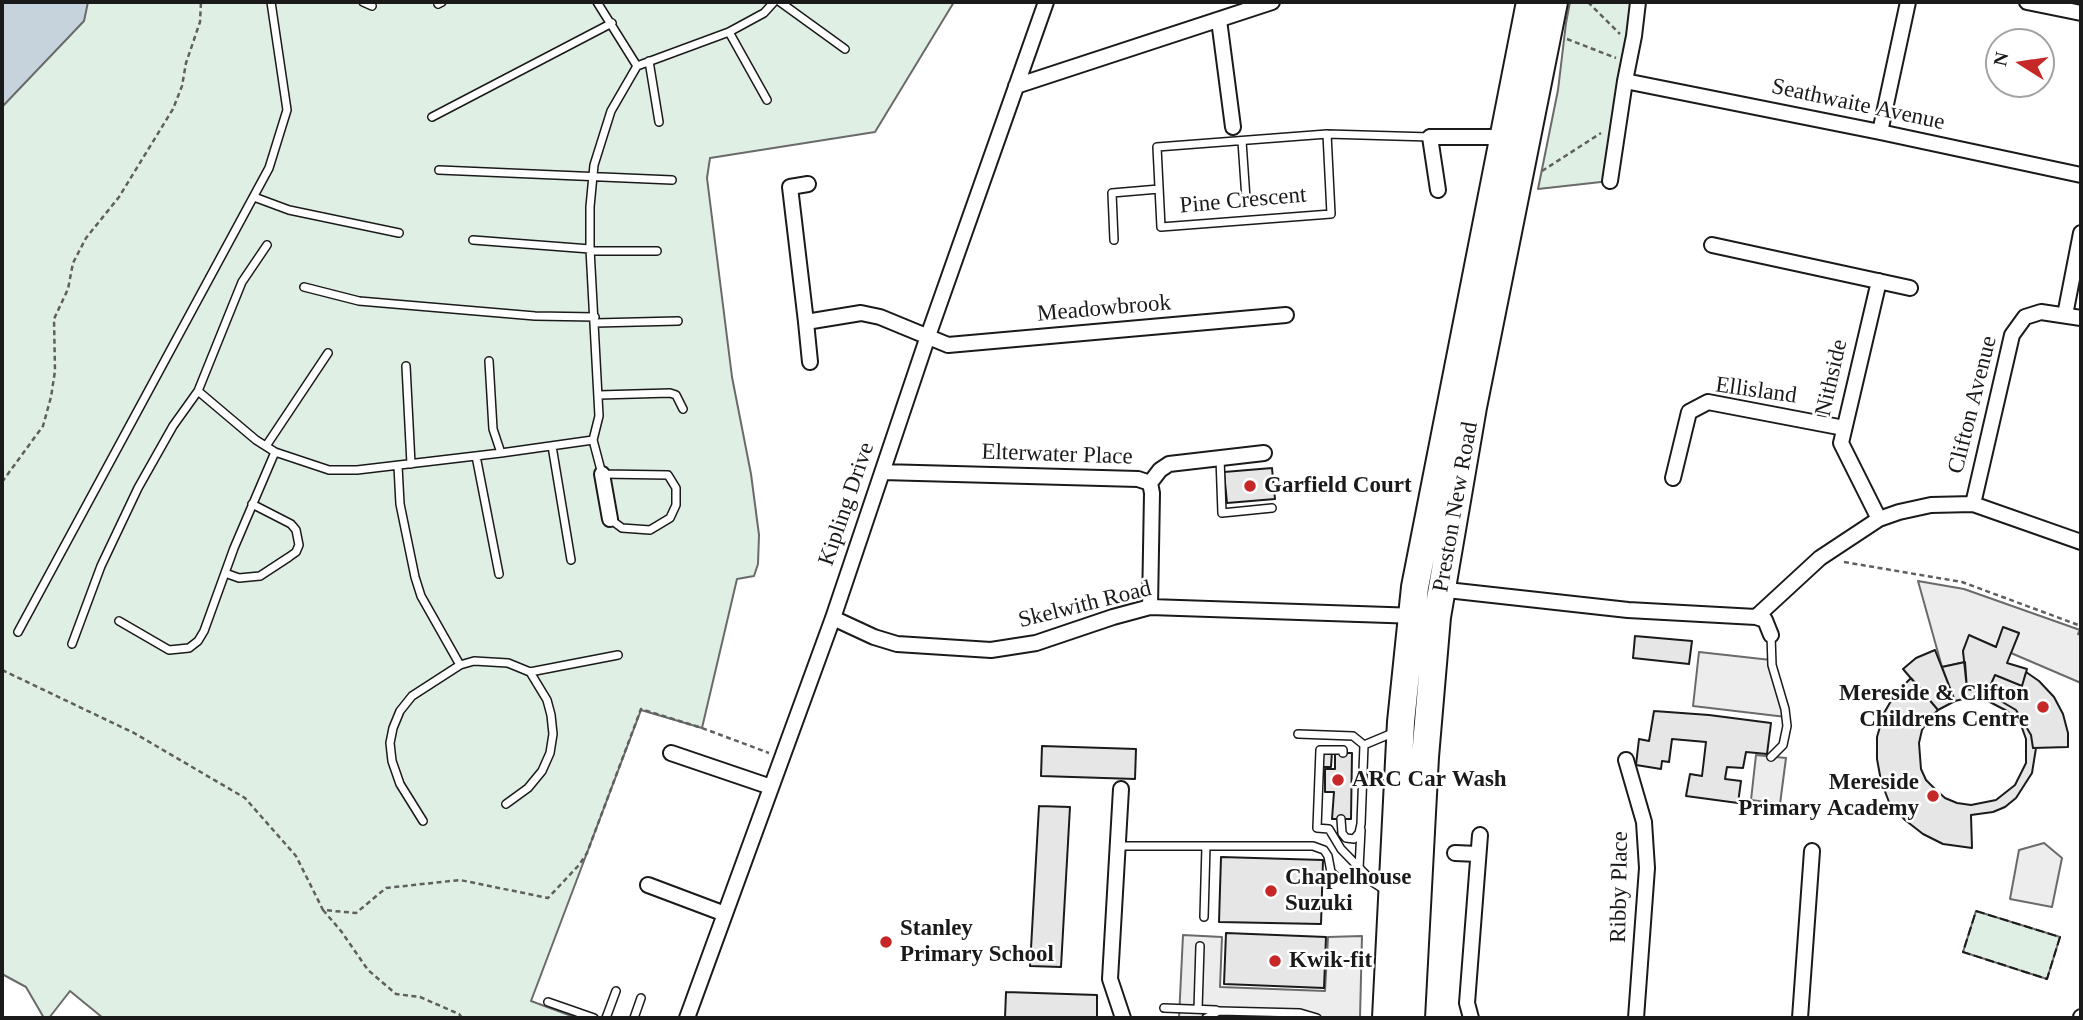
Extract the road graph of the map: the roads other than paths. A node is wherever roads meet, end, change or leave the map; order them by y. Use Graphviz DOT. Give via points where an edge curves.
graph roads {
  1 [pos="271,2"];
  2 [pos="363,2"];
  3 [pos="597,2"];
  4 [pos="780,2"];
  5 [pos="1046,2"];
  6 [pos="1272,2"];
  7 [pos="1530,2"];
  8 [pos="1554,2"];
  9 [pos="1638,2"];
  10 [pos="1908,2"];
  11 [pos="2027,2"];
  12 [pos="770,3"];
  13 [pos="372,6"];
  14 [pos="2081,13"];
  15 [pos="1219,20"];
  16 [pos="612,23"];
  17 [pos="729,32"];
  18 [pos="845,49"];
  19 [pos="649,61"];
  20 [pos="637,66"];
  21 [pos="1625,81"];
  22 [pos="1016,86"];
  23 [pos="767,100"];
  24 [pos="432,117"];
  25 [pos="659,122"];
  26 [pos="1233,127"];
  27 [pos="1880,132"];
  28 [pos="1327,134"];
  29 [pos="1430,137"];
  30 [pos="1505,137"];
  31 [pos="1242,141"];
  32 [pos="439,170"];
  33 [pos="2081,175"];
  34 [pos="593,176"];
  35 [pos="672,180"];
  36 [pos="1610,181"];
  37 [pos="808,184"];
  38 [pos="1159,189"];
  39 [pos="1438,190"];
  40 [pos="254,197"];
  41 [pos="1246,199"];
  42 [pos="399,233"];
  43 [pos="2081,233"];
  44 [pos="473,240"];
  45 [pos="1114,240"];
  46 [pos="267,245"];
  47 [pos="1712,245"];
  48 [pos="590,250"];
  49 [pos="657,251"];
  50 [pos="1879,281"];
  51 [pos="304,287"];
  52 [pos="1910,288"];
  53 [pos="2066,315"];
  54 [pos="1286,316"];
  55 [pos="2081,318"];
  56 [pos="595,320"];
  57 [pos="678,321"];
  58 [pos="806,322"];
  59 [pos="928,336"];
  60 [pos="328,353"];
  61 [pos="805,356"];
  62 [pos="489,362"];
  63 [pos="406,366"];
  64 [pos="198,391"];
  65 [pos="598,395"];
  66 [pos="683,409"];
  67 [pos="1844,428"];
  68 [pos="593,440"];
  69 [pos="266,446"];
  70 [pos="552,446"];
  71 [pos="275,452"];
  72 [pos="501,453"];
  73 [pos="1265,453"];
  74 [pos="476,456"];
  75 [pos="1220,458"];
  76 [pos="411,464"];
  77 [pos="398,466"];
  78 [pos="882,472"];
  79 [pos="602,474"];
  80 [pos="1673,478"];
  81 [pos="1150,483"];
  82 [pos="252,504"];
  83 [pos="1973,504"];
  84 [pos="1272,508"];
  85 [pos="610,519"];
  86 [pos="1879,519"];
  87 [pos="2081,542"];
  88 [pos="571,560"];
  89 [pos="225,573"];
  90 [pos="499,574"];
  91 [pos="1415,587"];
  92 [pos="1441,590"];
  93 [pos="1150,607"];
  94 [pos="1411,615"];
  95 [pos="1437,617"];
  96 [pos="1756,617"];
  97 [pos="833,618"];
  98 [pos="119,621"];
  99 [pos="18,632"];
  100 [pos="1771,635"];
  101 [pos="72,644"];
  102 [pos="618,655"];
  103 [pos="460,665"];
  104 [pos="530,673"];
  105 [pos="1401,729"];
  106 [pos="1298,734"];
  107 [pos="1364,745"];
  108 [pos="671,753"];
  109 [pos="1343,753"];
  110 [pos="1771,757"];
  111 [pos="1626,760"];
  112 [pos="771,787"];
  113 [pos="1121,789"];
  114 [pos="506,804"];
  115 [pos="1341,819"];
  116 [pos="423,821"];
  117 [pos="1361,824"];
  118 [pos="1480,835"];
  119 [pos="1118,846"];
  120 [pos="1206,846"];
  121 [pos="1812,851"];
  122 [pos="1455,853"];
  123 [pos="1478,854"];
  124 [pos="1359,868"];
  125 [pos="648,885"];
  126 [pos="1381,887"];
  127 [pos="725,914"];
  128 [pos="1204,917"];
  129 [pos="1200,946"];
  130 [pos="616,991"];
  131 [pos="641,998"];
  132 [pos="548,1002"];
  133 [pos="1164,1007"];
  134 [pos="1198,1009"];
  135 [pos="1219,1011"];
  136 [pos="594,1018"];
  137 [pos="606,1018"];
  138 [pos="634,1018"];
  139 [pos="687,1018"];
  140 [pos="1123,1018"];
  141 [pos="1206,1018"];
  142 [pos="1317,1018"];
  143 [pos="1386,1018"];
  144 [pos="1411,1018"];
  145 [pos="1471,1018"];
  146 [pos="1636,1018"];
  147 [pos="1800,1018"];
  1 -- 40 [label="lane" via="287,110 270,168"];
  2 -- 13 [label="lane"];
  3 -- 16 [label="lane"];
  4 -- 18 [label="lane"];
  5 -- 22 [label="street, Kipling Drive"];
  6 -- 15 [label="street"];
  7 -- 30 [label="highway, Preston New Road"];
  8 -- 92 [label="highway, Preston New Road"];
  9 -- 21 [label="street"];
  10 -- 27 [label="street"];
  11 -- 14 [label="street"];
  12 -- 17 [label="lane" via="764,13"];
  15 -- 22 [label="street"];
  15 -- 26 [label="street"];
  16 -- 20 [label="lane"];
  16 -- 24 [label="lane"];
  17 -- 19 [label="lane"];
  17 -- 23 [label="lane"];
  19 -- 20 [label="lane"];
  19 -- 25 [label="lane"];
  20 -- 34 [label="lane" via="611,111"];
  21 -- 27 [label="street, Seathwaite Avenue"];
  21 -- 36 [label="street"];
  22 -- 59 [label="street, Kipling Drive"];
  27 -- 33 [label="street, Seathwaite Avenue"];
  28 -- 29 [label="lane, Pine Crescent"];
  28 -- 31 [label="lane, Pine Crescent"];
  28 -- 38 [label="lane, Pine Crescent" via="1331,214 1161,228"];
  29 -- 30 [label="street"];
  29 -- 39 [label="street"];
  30 -- 91 [label="highway, Preston New Road"];
  31 -- 38 [label="lane, Pine Crescent" via="1157,148"];
  31 -- 41 [label="lane"];
  32 -- 34 [label="lane"];
  34 -- 35 [label="lane"];
  34 -- 48 [label="lane"];
  37 -- 58 [label="street" via="790,187"];
  38 -- 45 [label="lane" via="1112,193"];
  40 -- 42 [label="lane" via="289,210"];
  40 -- 99 [label="lane"];
  43 -- 53 [label="street"];
  44 -- 48 [label="lane"];
  46 -- 64 [label="lane" via="242,282"];
  47 -- 50 [label="street"];
  48 -- 49 [label="lane"];
  48 -- 56 [label="lane"];
  50 -- 52 [label="street"];
  50 -- 67 [label="street, Nithside"];
  51 -- 56 [label="lane" via="359,301"];
  53 -- 55 [label="street"];
  53 -- 83 [label="street, Clifton Avenue" via="2041,312 2025,317 2012,335"];
  54 -- 59 [label="street, Meadowbrook" via="948,345"];
  56 -- 57 [label="lane"];
  56 -- 65 [label="lane"];
  58 -- 59 [label="street, Meadowbrook" via="861,313"];
  58 -- 61 [label="street"];
  59 -- 78 [label="street, Kipling Drive"];
  60 -- 69 [label="lane"];
  62 -- 72 [label="lane" via="493,429"];
  63 -- 76 [label="lane"];
  64 -- 69 [label="lane"];
  64 -- 101 [label="lane" via="138,488 101,566"];
  65 -- 66 [label="lane" via="670,393"];
  65 -- 68 [label="lane" via="600,416"];
  67 -- 80 [label="street, Ellisland" via="1708,402 1689,412"];
  67 -- 86 [label="street, Nithside" via="1840,443"];
  68 -- 70 [label="lane"];
  68 -- 79 [label="lane"];
  69 -- 71 [label="lane"];
  70 -- 72 [label="lane"];
  70 -- 88 [label="lane"];
  71 -- 77 [label="lane" via="329,470"];
  71 -- 82 [label="lane"];
  72 -- 74 [label="lane"];
  73 -- 75 [label="street, Elterwater Place"];
  74 -- 76 [label="lane"];
  74 -- 90 [label="lane"];
  75 -- 81 [label="street, Elterwater Place" via="1169,464"];
  75 -- 84 [label="lane" via="1222,513"];
  76 -- 77 [label="lane"];
  77 -- 103 [label="lane" via="400,504 415,578"];
  78 -- 81 [label="street, Elterwater Place" via="1138,479"];
  78 -- 97 [label="street, Kipling Drive"];
  79 -- 85 [label="street"];
  79 -- 85 [label="lane" via="668,475 676,488 670,518 650,530 622,528"];
  81 -- 93 [label="street"];
  82 -- 89 [label="lane"];
  82 -- 89 [label="lane" via="291,524 299,545 296,552 260,576 239,578"];
  83 -- 86 [label="street, Clifton Avenue" via="1931,505"];
  83 -- 87 [label="street"];
  86 -- 96 [label="street, Clifton Avenue" via="1820,558"];
  89 -- 98 [label="lane" via="204,631 189,648 169,650"];
  91 -- 92 [label="street"];
  91 -- 94 [label="highway, Preston New Road"];
  92 -- 95 [label="highway, Preston New Road"];
  92 -- 96 [label="street" via="1628,610"];
  93 -- 94 [label="street, Skelwith Road"];
  93 -- 97 [label="street, Skelwith Road" via="1036,643 991,650 897,644"];
  94 -- 95 [label="street, Skelwith Road"];
  94 -- 105 [label="highway, Preston New Road"];
  95 -- 144 [label="highway, Preston New Road"];
  96 -- 100 [label="street" via="1765,621"];
  97 -- 112 [label="street, Kipling Drive"];
  100 -- 110 [label="lane" via="1772,665 1787,726 1783,745"];
  102 -- 104 [label="lane"];
  103 -- 104 [label="lane" via="508,663"];
  103 -- 116 [label="lane" via="412,696 393,728 392,761"];
  104 -- 114 [label="lane" via="551,715 550,753 528,788"];
  105 -- 107 [label="lane"];
  105 -- 126 [label="highway, Preston New Road"];
  106 -- 107 [label="lane" via="1353,736"];
  107 -- 117 [label="lane"];
  108 -- 112 [label="street"];
  109 -- 124 [label="lane" via="1320,750 1317,828 1329,830"];
  111 -- 146 [label="street, Ribby Place" via="1644,822 1647,868"];
  112 -- 127 [label="street, Kipling Drive"];
  113 -- 119 [label="street"];
  115 -- 117 [label="lane" via="1346,838 1354,839"];
  117 -- 124 [label="lane"];
  118 -- 123 [label="street"];
  119 -- 120 [label="lane"];
  119 -- 140 [label="street" via="1110,979"];
  120 -- 126 [label="lane" via="1314,846 1324,850 1331,872 1338,878 1356,877"];
  120 -- 128 [label="lane"];
  121 -- 147 [label="street"];
  122 -- 123 [label="street"];
  123 -- 145 [label="street" via="1467,1003"];
  124 -- 126 [label="lane"];
  125 -- 127 [label="street"];
  126 -- 143 [label="highway, Preston New Road"];
  127 -- 139 [label="street, Kipling Drive"];
  129 -- 134 [label="lane"];
  130 -- 137 [label="lane"];
  131 -- 138 [label="lane"];
  132 -- 136 [label="lane"];
  133 -- 134 [label="lane"];
  134 -- 135 [label="lane"];
  135 -- 141 [label="lane"];
  135 -- 142 [label="lane" via="1300,1013"];
}
